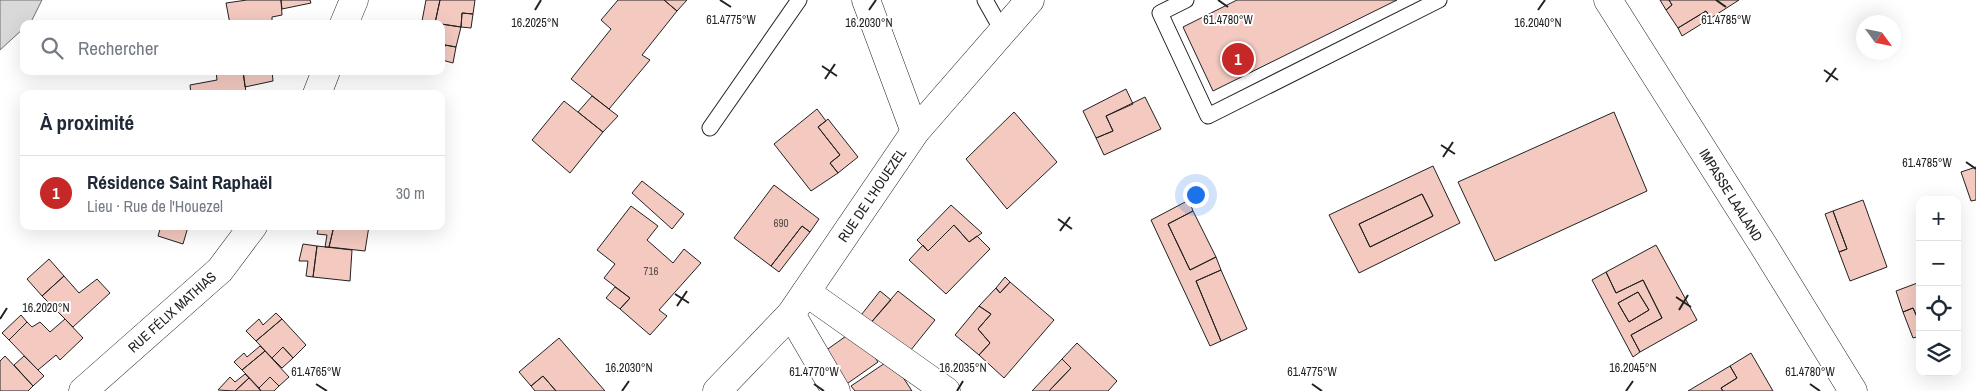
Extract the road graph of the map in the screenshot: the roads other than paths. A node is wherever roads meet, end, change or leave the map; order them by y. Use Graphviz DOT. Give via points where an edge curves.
graph roads {
  1 [pos="354,0"];
  2 [pos="799,0"];
  3 [pos="866,0"];
  4 [pos="985,0"];
  5 [pos="1030,0"];
  6 [pos="1186,0"];
  7 [pos="1440,0"];
  8 [pos="1608,0"];
  9 [pos="346,20"];
  10 [pos="1003,32"];
  11 [pos="324,75"];
  12 [pos="319,90"];
  13 [pos="710,128"];
  14 [pos="915,132"];
  15 [pos="250,230"];
  16 [pos="806,292"];
  17 [pos="791,314"];
  18 [pos="83,391"];
  19 [pos="717,391"];
  20 [pos="836,391"];
  21 [pos="946,391"];
  22 [pos="1853,391"];
  1 -- 9 [label="street"];
  2 -- 13 [label="lane"];
  3 -- 14 [label="street"];
  4 -- 10 [label="lane"];
  5 -- 10 [label="street, RUE DE L'HOUEZEL"];
  6 -- 7 [label="lane" via="1160,13 1208,116"];
  8 -- 22 [label="street, IMPASSE LAALAND"];
  10 -- 14 [label="street, RUE DE L'HOUEZEL"];
  11 -- 12 [label="street"];
  14 -- 16 [label="street, RUE DE L'HOUEZEL"];
  15 -- 18 [label="street, RUE FÉLIX MATHIAS" via="220,270"];
  16 -- 17 [label="street, RUE DE L'HOUEZEL"];
  16 -- 21 [label="street"];
  17 -- 19 [label="street, RUE DE L'HOUEZEL"];
  17 -- 20 [label="street"];
}
